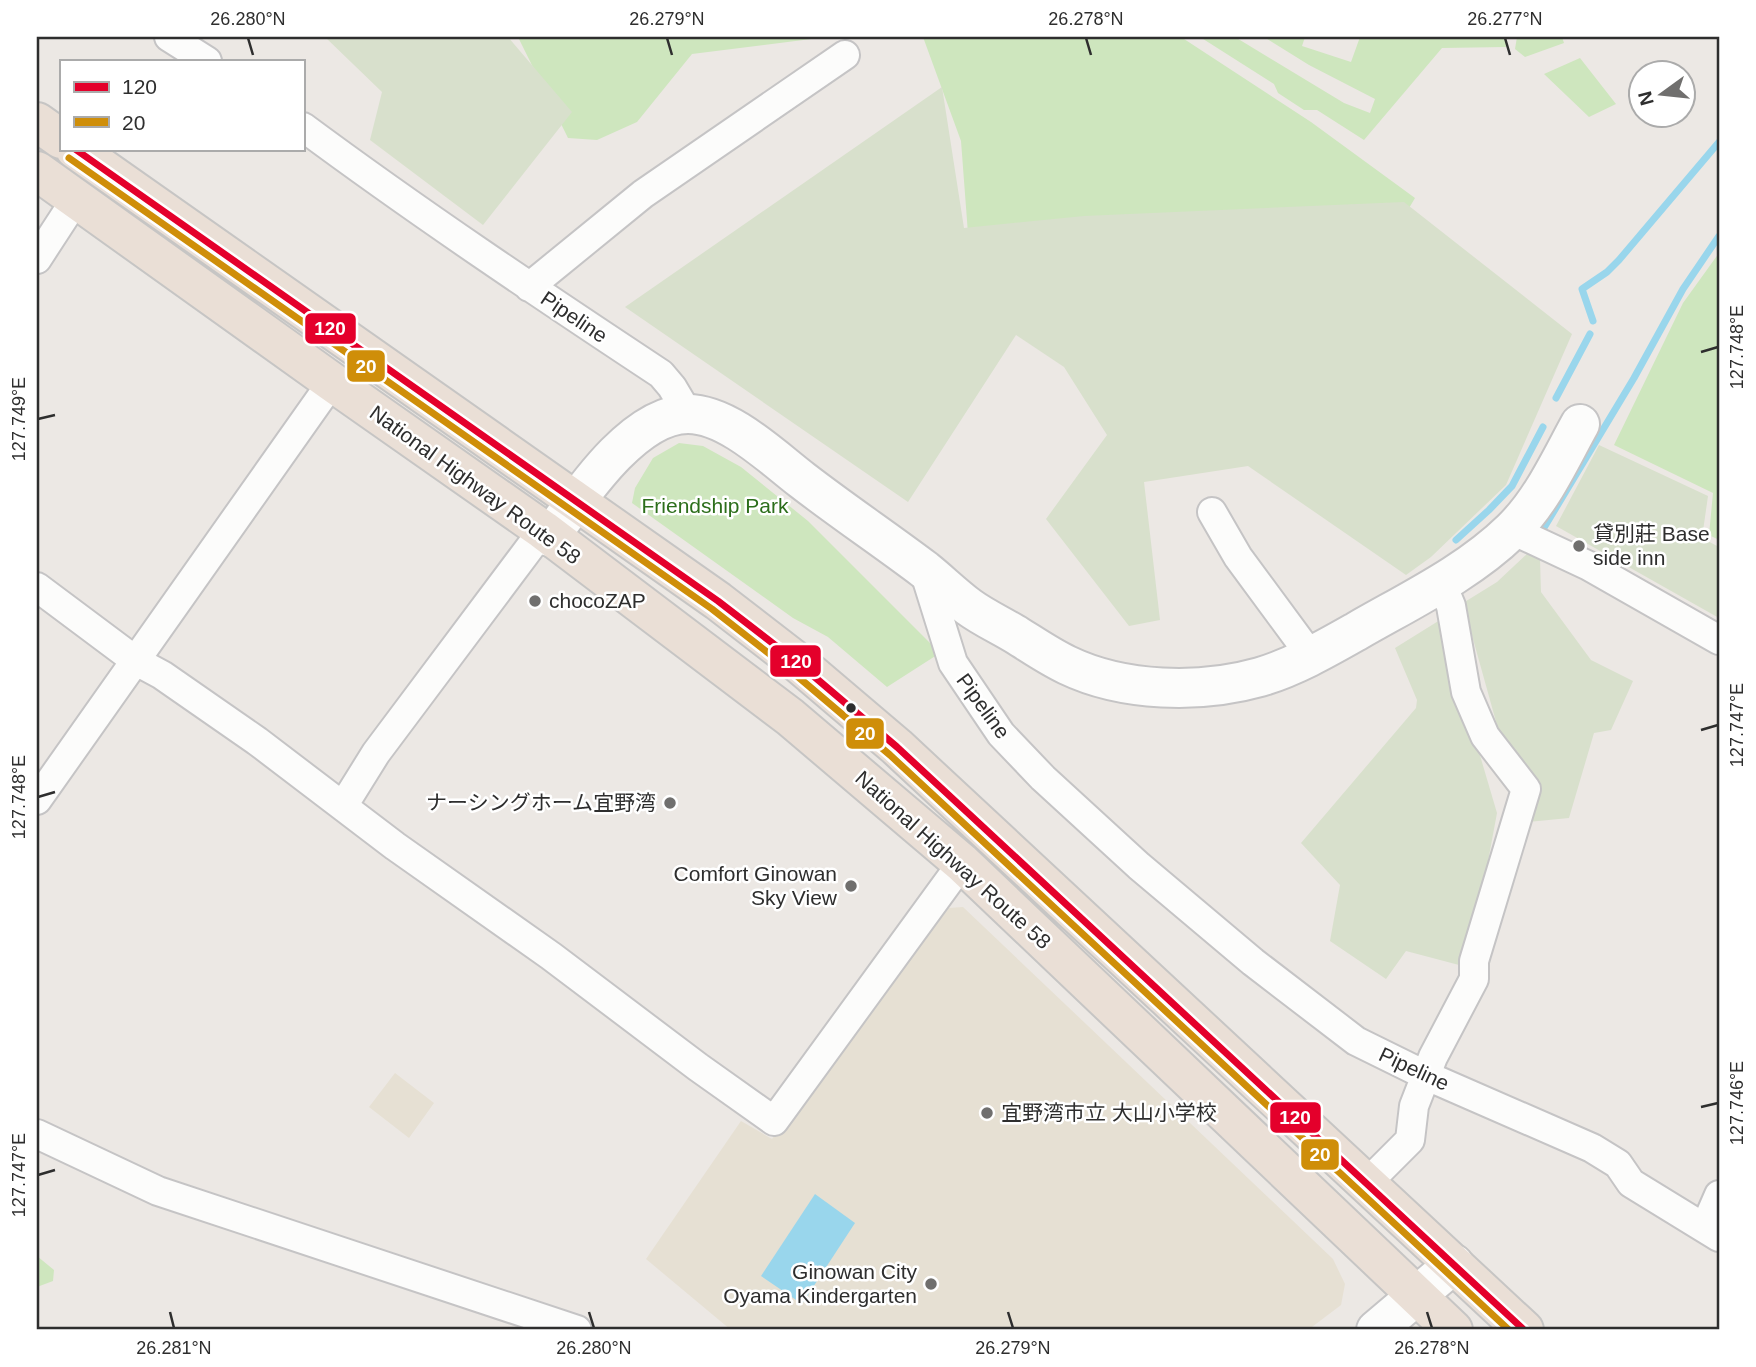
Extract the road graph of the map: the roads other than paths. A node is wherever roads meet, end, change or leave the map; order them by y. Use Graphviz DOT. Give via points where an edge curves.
graph roads {
  1 [pos="169,37"];
  2 [pos="845,55"];
  3 [pos="204,60"];
  4 [pos="37,122"];
  5 [pos="304,128"];
  6 [pos="60,138"];
  7 [pos="76,150"];
  8 [pos="37,171"];
  9 [pos="76,199"];
  10 [pos="37,259"];
  11 [pos="529,287"];
  12 [pos="332,383"];
  13 [pos="688,414"];
  14 [pos="1580,424"];
  15 [pos="576,501"];
  16 [pos="1212,512"];
  17 [pos="1512,530"];
  18 [pos="546,534"];
  19 [pos="925,570"];
  20 [pos="1441,582"];
  21 [pos="37,587"];
  22 [pos="1719,640"];
  23 [pos="1311,656"];
  24 [pos="136,661"];
  25 [pos="37,800"];
  26 [pos="342,806"];
  27 [pos="962,863"];
  28 [pos="1427,1076"];
  29 [pos="37,1134"];
  30 [pos="1367,1183"];
  31 [pos="1719,1195"];
  32 [pos="1712,1232"];
  33 [pos="1454,1265"];
  34 [pos="1417,1296"];
  35 [pos="577,1330"];
  36 [pos="1376,1330"];
  37 [pos="1453,1330"];
  38 [pos="1524,1330"];
  1 -- 3 [label="street"];
  2 -- 11 [label="street" via="643,194"];
  4 -- 6 [label="highway"];
  5 -- 11 [label="street, Pipeline"];
  7 -- 15 [label="highway, National Highway Route 58"];
  8 -- 9 [label="highway, National Highway Route 58"];
  9 -- 10 [label="street"];
  9 -- 12 [label="highway, National Highway Route 58"];
  11 -- 13 [label="street, Pipeline" via="661,374"];
  12 -- 18 [label="highway, National Highway Route 58"];
  12 -- 24 [label="street"];
  13 -- 15 [label="street" via="641,432 614,455"];
  13 -- 19 [label="street" via="715,419 747,437"];
  14 -- 17 [label="street" via="1545,488"];
  15 -- 18 [label="street"];
  15 -- 30 [label="highway, National Highway Route 58" via="718,601 897,747"];
  16 -- 23 [label="street" via="1238,558"];
  17 -- 20 [label="street"];
  17 -- 22 [label="street" via="1588,566"];
  18 -- 26 [label="street" via="376,753"];
  18 -- 27 [label="highway, National Highway Route 58" via="790,717"];
  19 -- 23 [label="street" via="970,608 1068,666 1113,681 1156,688 1203,687 1260,677"];
  19 -- 28 [label="street, Pipeline" via="953,663 1001,734 1043,778 1253,962 1356,1041"];
  20 -- 23 [label="street"];
  20 -- 28 [label="street" via="1451,606 1466,692 1485,736 1526,789 1474,961 1474,979"];
  21 -- 24 [label="street"];
  24 -- 25 [label="street"];
  24 -- 26 [label="street" via="257,741"];
  26 -- 27 [label="street" via="774,1121"];
  27 -- 34 [label="highway, National Highway Route 58"];
  28 -- 30 [label="street" via="1414,1106 1409,1140"];
  28 -- 32 [label="street, Pipeline" via="1592,1149 1618,1164 1631,1183"];
  29 -- 35 [label="street" via="158,1191"];
  30 -- 33 [label="highway, National Highway Route 58"];
  31 -- 32 [label="street"];
  33 -- 34 [label="street"];
  33 -- 38 [label="highway, National Highway Route 58"];
  34 -- 36 [label="street"];
  34 -- 37 [label="highway, National Highway Route 58"];
}
